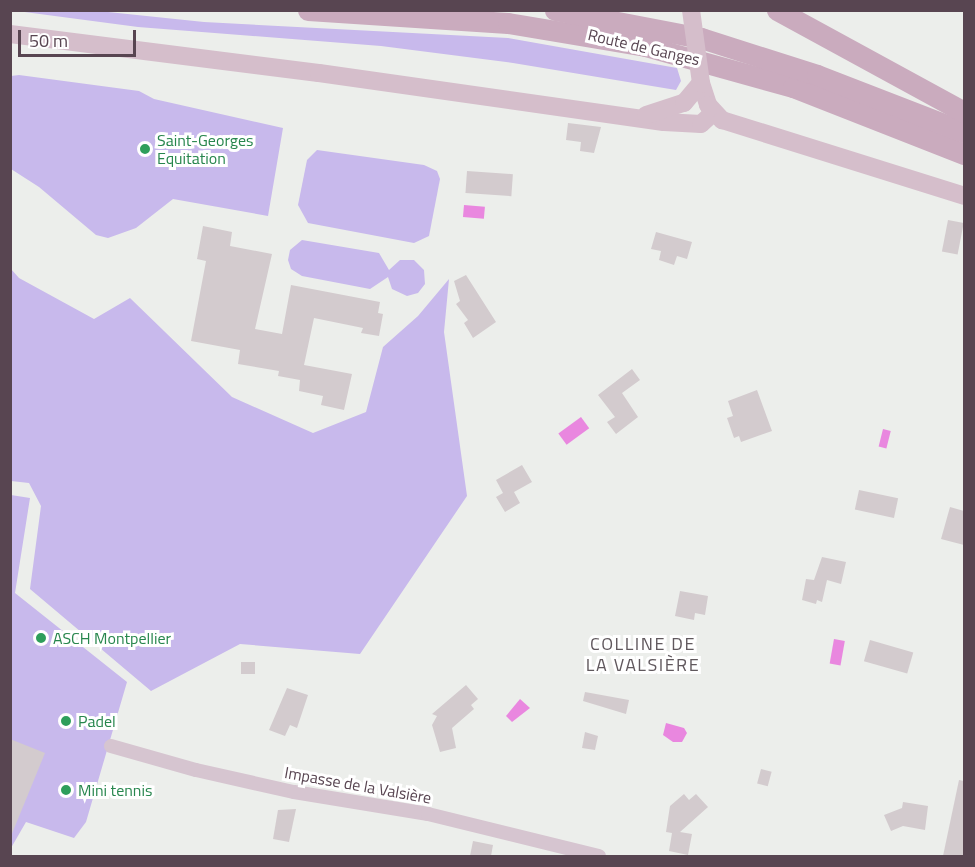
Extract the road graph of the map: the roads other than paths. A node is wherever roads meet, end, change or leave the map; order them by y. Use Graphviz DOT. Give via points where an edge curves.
graph roads {
  1 [pos="308,10"];
  2 [pos="555,10"];
  3 [pos="692,10"];
  4 [pos="777,10"];
  5 [pos="10,34"];
  6 [pos="701,83"];
  7 [pos="684,103"];
  8 [pos="710,109"];
  9 [pos="964,112"];
  10 [pos="638,116"];
  11 [pos="964,132"];
  12 [pos="964,154"];
  13 [pos="964,196"];
  14 [pos="111,746"];
  15 [pos="599,856"];
  1 -- 12 [label="main road, Route de Ganges" via="508,22 645,46 793,87"];
  2 -- 11 [label="main road, Route de Ganges" via="701,38 817,75"];
  3 -- 6 [label="street, bridge"];
  4 -- 9 [label="main road"];
  5 -- 10 [label="street"];
  6 -- 7 [label="street"];
  6 -- 8 [label="street"];
  7 -- 8 [label="street" via="693,101"];
  7 -- 10 [label="street" via="663,113"];
  8 -- 10 [label="street" via="701,124 693,125"];
  8 -- 13 [label="street" via="722,120"];
  14 -- 15 [label="street, Impasse de la Valsière" via="196,770 294,792 428,814"];
}
